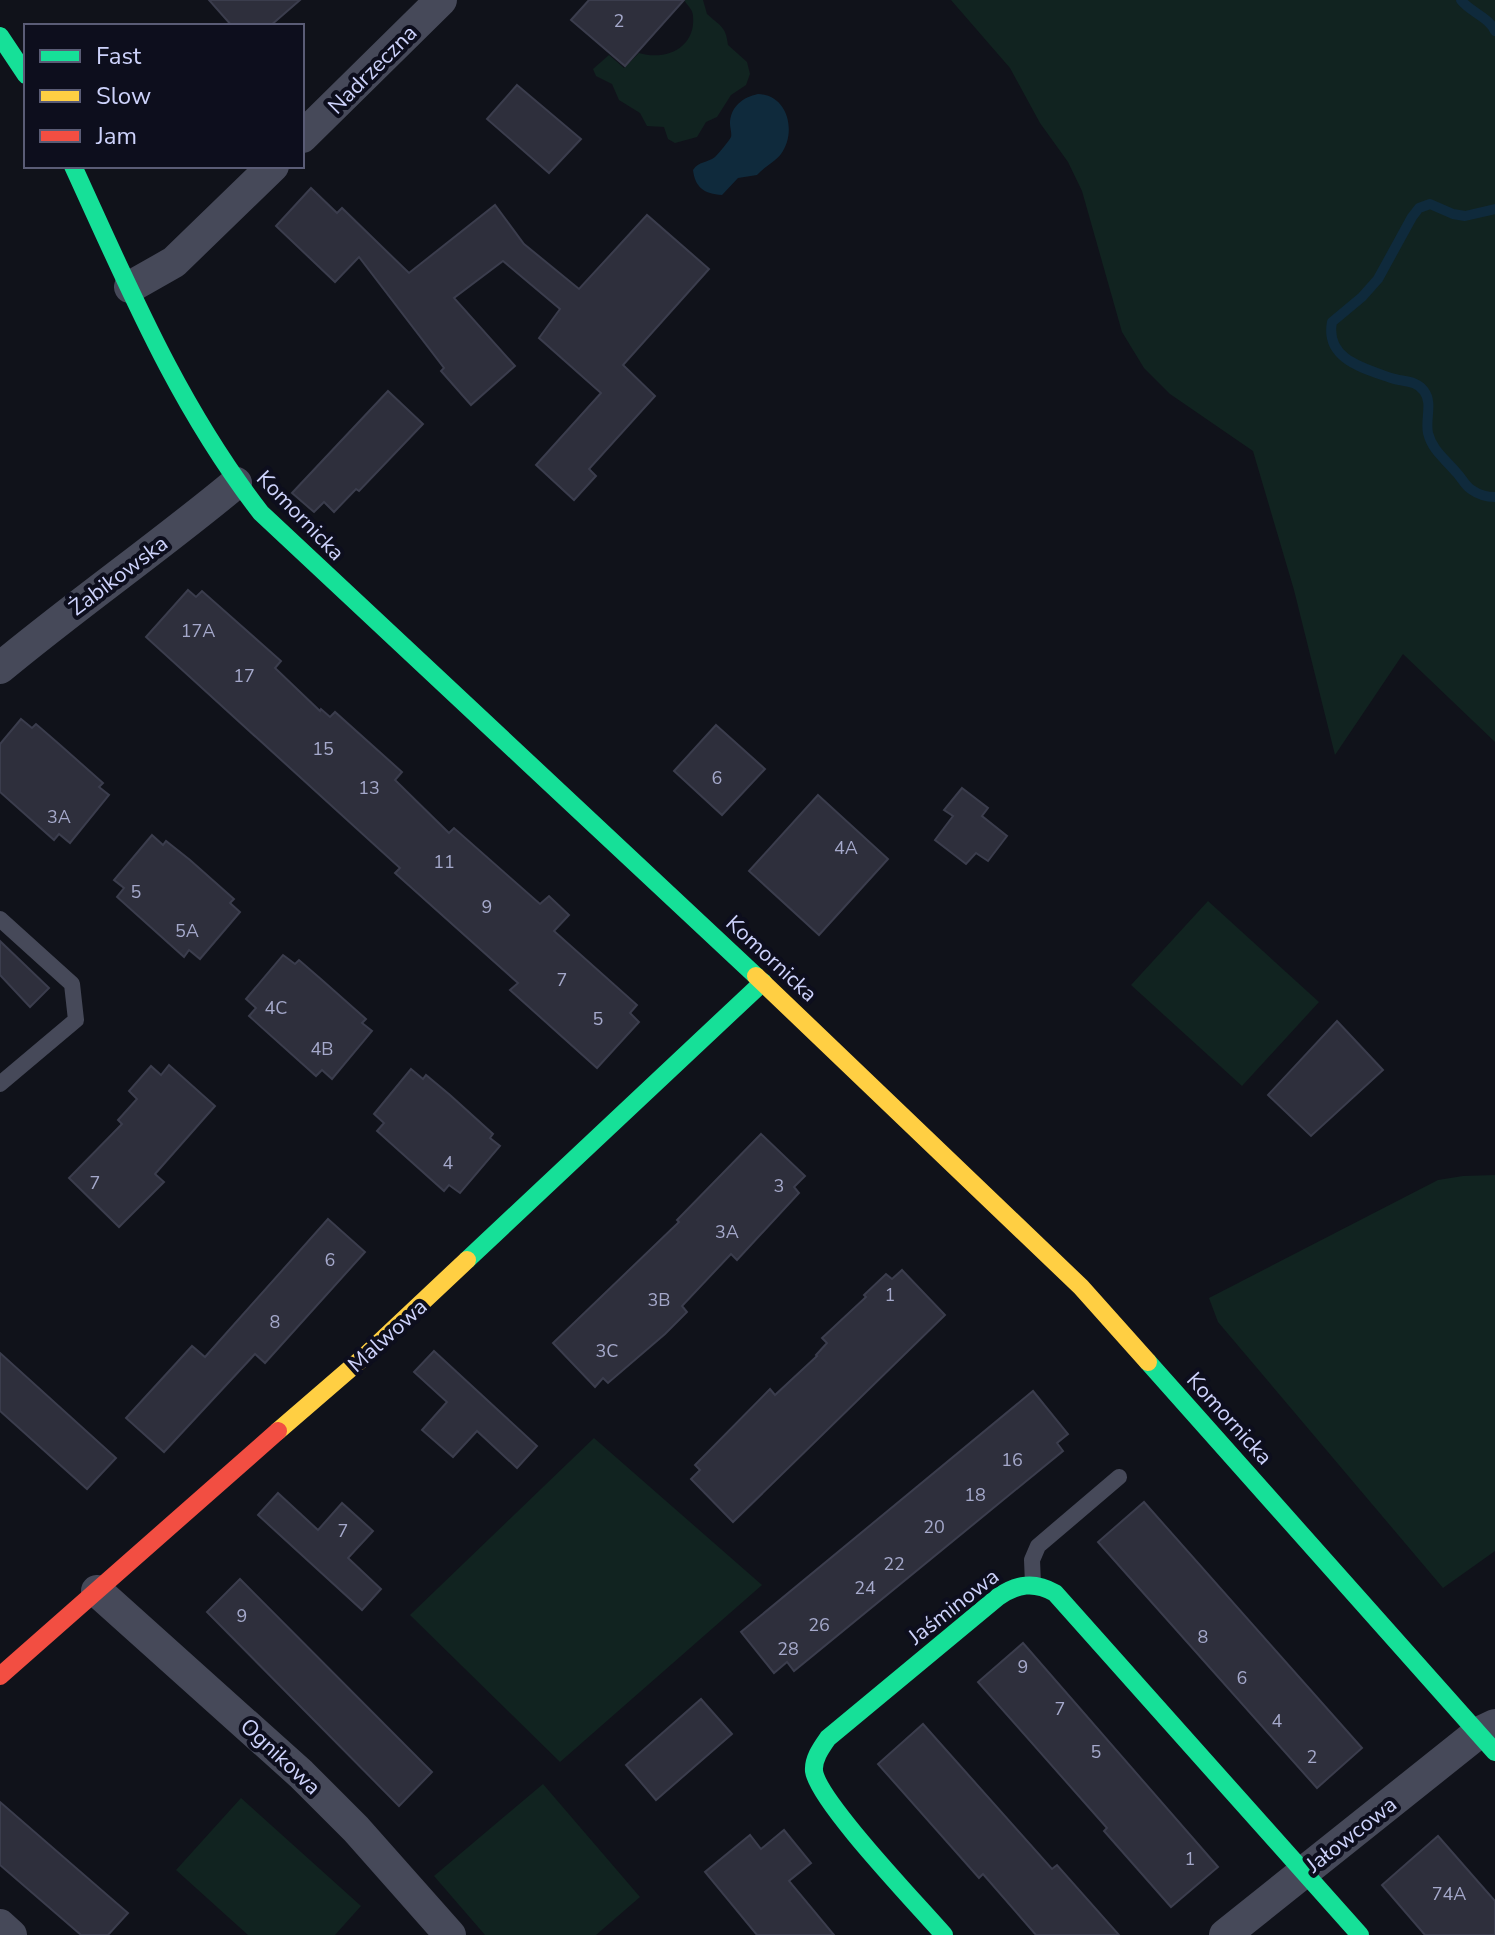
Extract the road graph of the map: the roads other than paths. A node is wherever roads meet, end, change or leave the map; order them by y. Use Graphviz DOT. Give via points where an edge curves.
graph roads {
  1 [pos="441,0"];
  2 [pos="0,36"];
  3 [pos="24,72"];
  4 [pos="304,135"];
  5 [pos="74,168"];
  6 [pos="271,168"];
  7 [pos="130,287"];
  8 [pos="236,483"];
  9 [pos="0,668"];
  10 [pos="0,919"];
  11 [pos="763,982"];
  12 [pos="0,1084"];
  13 [pos="1119,1477"];
  14 [pos="1033,1584"];
  15 [pos="97,1591"];
  16 [pos="0,1676"];
  17 [pos="1489,1737"];
  18 [pos="1305,1871"];
  19 [pos="0,1925"];
  20 [pos="11,1935"];
  21 [pos="450,1935"];
  22 [pos="944,1935"];
  23 [pos="1225,1935"];
  24 [pos="1360,1935"];
  1 -- 4 [label="street, Nadrzeczna"];
  2 -- 3 [label="street"];
  5 -- 7 [label="street, Komornicka"];
  6 -- 7 [label="street" via="174,262"];
  7 -- 8 [label="street, Komornicka" via="187,408"];
  8 -- 9 [label="street, Żabikowska"];
  8 -- 11 [label="street, Komornicka" via="302,554"];
  10 -- 12 [label="lane" via="72,984 76,1020"];
  11 -- 15 [label="street, Malwowa" via="411,1314"];
  11 -- 17 [label="street, Komornicka" via="1081,1287"];
  13 -- 14 [label="lane" via="1038,1546 1032,1560"];
  14 -- 18 [label="street, Jaśminowa" via="1055,1593"];
  14 -- 22 [label="street, Jaśminowa" via="998,1597 828,1738 814,1760 813,1773 831,1805"];
  15 -- 16 [label="street, Malwowa"];
  15 -- 21 [label="street, Ognikowa" via="275,1749"];
  17 -- 18 [label="street, Jałowcowa"];
  18 -- 23 [label="street, Jałowcowa"];
  18 -- 24 [label="street, Jaśminowa"];
  19 -- 20 [label="street"];
}
